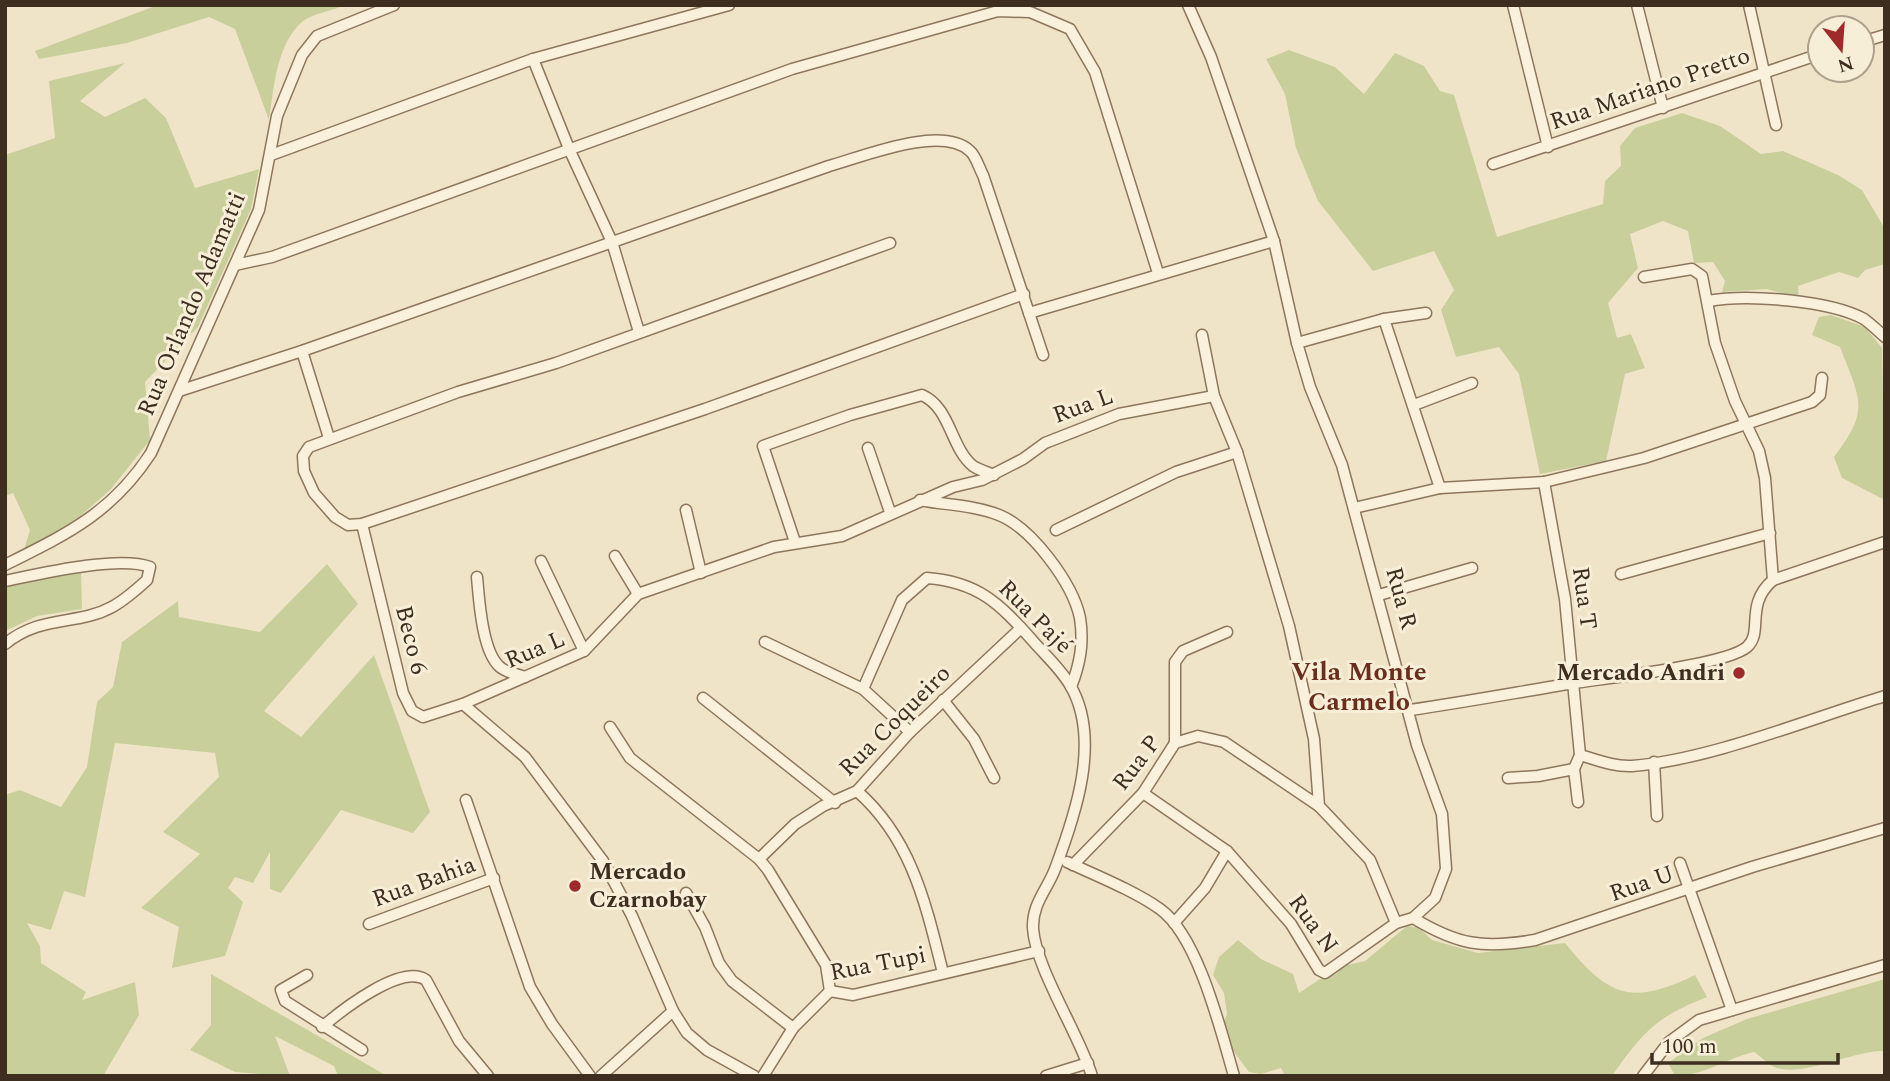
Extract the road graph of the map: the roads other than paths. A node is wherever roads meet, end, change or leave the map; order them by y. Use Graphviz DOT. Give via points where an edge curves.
graph roads {
  1 [pos="394,5"];
  2 [pos="729,5"];
  3 [pos="1188,5"];
  4 [pos="1513,5"];
  5 [pos="1637,5"];
  6 [pos="1749,5"];
  7 [pos="1806,58"];
  8 [pos="533,59"];
  9 [pos="1762,72"];
  10 [pos="1663,108"];
  11 [pos="1776,125"];
  12 [pos="1548,147"];
  13 [pos="570,151"];
  14 [pos="271,155"];
  15 [pos="1493,164"];
  16 [pos="1273,241"];
  17 [pos="612,242"];
  18 [pos="890,243"];
  19 [pos="235,265"];
  20 [pos="1158,273"];
  21 [pos="1644,277"];
  22 [pos="1024,294"];
  23 [pos="1708,301"];
  24 [pos="1029,313"];
  25 [pos="1426,313"];
  26 [pos="1384,319"];
  27 [pos="639,332"];
  28 [pos="1202,335"];
  29 [pos="1885,337"];
  30 [pos="1297,343"];
  31 [pos="302,352"];
  32 [pos="1043,355"];
  33 [pos="1822,378"];
  34 [pos="1472,383"];
  35 [pos="179,391"];
  36 [pos="1213,396"];
  37 [pos="1414,405"];
  38 [pos="1746,422"];
  39 [pos="329,438"];
  40 [pos="869,448"];
  41 [pos="1237,452"];
  42 [pos="993,475"];
  43 [pos="1544,482"];
  44 [pos="1440,488"];
  45 [pos="920,500"];
  46 [pos="1354,508"];
  47 [pos="687,510"];
  48 [pos="890,512"];
  49 [pos="362,524"];
  50 [pos="1056,530"];
  51 [pos="1770,533"];
  52 [pos="795,542"];
  53 [pos="1885,542"];
  54 [pos="615,556"];
  55 [pos="541,561"];
  56 [pos="5,565"];
  57 [pos="1472,568"];
  58 [pos="701,573"];
  59 [pos="1621,574"];
  60 [pos="477,577"];
  61 [pos="1773,580"];
  62 [pos="5,581"];
  63 [pos="638,594"];
  64 [pos="1379,595"];
  65 [pos="1021,628"];
  66 [pos="1227,632"];
  67 [pos="765,642"];
  68 [pos="5,644"];
  69 [pos="584,651"];
  70 [pos="525,677"];
  71 [pos="1573,683"];
  72 [pos="1071,687"];
  73 [pos="863,689"];
  74 [pos="1885,696"];
  75 [pos="703,698"];
  76 [pos="943,700"];
  77 [pos="463,704"];
  78 [pos="1410,710"];
  79 [pos="610,727"];
  80 [pos="910,732"];
  81 [pos="1175,743"];
  82 [pos="1580,755"];
  83 [pos="1654,762"];
  84 [pos="1574,769"];
  85 [pos="994,778"];
  86 [pos="1507,778"];
  87 [pos="857,791"];
  88 [pos="1143,793"];
  89 [pos="467,800"];
  90 [pos="1578,802"];
  91 [pos="835,803"];
  92 [pos="1320,806"];
  93 [pos="1657,816"];
  94 [pos="1885,828"];
  95 [pos="1227,851"];
  96 [pos="1058,858"];
  97 [pos="758,859"];
  98 [pos="1680,863"];
  99 [pos="1073,865"];
  100 [pos="1446,869"];
  101 [pos="494,878"];
  102 [pos="1688,890"];
  103 [pos="686,893"];
  104 [pos="1413,918"];
  105 [pos="1174,923"];
  106 [pos="1396,923"];
  107 [pos="369,924"];
  108 [pos="1039,951"];
  109 [pos="1885,965"];
  110 [pos="943,973"];
  111 [pos="307,975"];
  112 [pos="830,991"];
  113 [pos="1732,1010"];
  114 [pos="673,1011"];
  115 [pos="322,1027"];
  116 [pos="793,1028"];
  117 [pos="362,1050"];
  118 [pos="1088,1063"];
  119 [pos="488,1076"];
  120 [pos="590,1076"];
  121 [pos="601,1076"];
  122 [pos="754,1076"];
  123 [pos="763,1076"];
  124 [pos="1046,1076"];
  125 [pos="1092,1076"];
  126 [pos="1234,1076"];
  127 [pos="1643,1076"];
  1 -- 14 [label="street, Rua Orlando Adamatti" via="317,36 287,86"];
  2 -- 8 [label="street"];
  3 -- 16 [label="street, Rua R" via="1212,57"];
  4 -- 12 [label="street"];
  5 -- 10 [label="street"];
  6 -- 9 [label="street"];
  7 -- 9 [label="street, Rua Mariano Pretto"];
  8 -- 13 [label="street"];
  8 -- 14 [label="street"];
  9 -- 10 [label="street, Rua Mariano Pretto"];
  9 -- 11 [label="street"];
  10 -- 12 [label="street, Rua Mariano Pretto"];
  12 -- 15 [label="street, Rua Mariano Pretto"];
  13 -- 17 [label="street"];
  13 -- 19 [label="street" via="272,257"];
  13 -- 20 [label="street" via="792,69 998,11 1030,12 1069,29 1095,72"];
  14 -- 19 [label="street, Rua Orlando Adamatti" via="259,210"];
  16 -- 20 [label="street"];
  16 -- 30 [label="street, Rua R"];
  17 -- 22 [label="street" via="829,166 911,142 945,141 970,151 983,175"];
  17 -- 27 [label="street"];
  17 -- 31 [label="street"];
  18 -- 27 [label="street"];
  19 -- 35 [label="street, Rua Orlando Adamatti"];
  20 -- 24 [label="street"];
  21 -- 23 [label="street" via="1697,270"];
  22 -- 24 [label="street"];
  22 -- 49 [label="street" via="666,423"];
  23 -- 29 [label="street" via="1763,297 1848,313"];
  23 -- 38 [label="street" via="1715,343"];
  24 -- 32 [label="street"];
  25 -- 26 [label="street"];
  26 -- 30 [label="street"];
  26 -- 37 [label="street"];
  27 -- 39 [label="street"];
  28 -- 36 [label="street"];
  30 -- 46 [label="street, Rua R"];
  31 -- 35 [label="street"];
  31 -- 39 [label="street"];
  33 -- 38 [label="street" via="1820,395 1812,402"];
  34 -- 37 [label="street"];
  35 -- 56 [label="street, Rua Orlando Adamatti" via="151,453 111,503 72,532"];
  36 -- 41 [label="street"];
  36 -- 42 [label="street, Rua L" via="1119,414 1070,430"];
  37 -- 44 [label="street"];
  38 -- 43 [label="street" via="1644,458"];
  38 -- 51 [label="street" via="1759,451"];
  39 -- 49 [label="street" via="309,447 303,456 304,471 314,493 335,517 348,525"];
  40 -- 48 [label="street"];
  41 -- 50 [label="street" via="1176,472"];
  41 -- 92 [label="street" via="1292,639 1314,739"];
  42 -- 45 [label="street, Rua L"];
  42 -- 52 [label="street" via="974,467 938,407 922,396 764,446"];
  43 -- 44 [label="street"];
  43 -- 71 [label="street, Rua T"];
  44 -- 46 [label="street"];
  45 -- 48 [label="street, Rua L"];
  45 -- 72 [label="street" via="1000,515 1034,539 1079,615 1079,665"];
  46 -- 64 [label="street, Rua R"];
  47 -- 58 [label="street"];
  48 -- 52 [label="street, Rua L" via="842,536"];
  49 -- 77 [label="street, Beco 6" via="388,638 412,711 423,717"];
  51 -- 59 [label="street"];
  51 -- 61 [label="street"];
  52 -- 58 [label="street, Rua L"];
  53 -- 61 [label="street"];
  54 -- 63 [label="street"];
  55 -- 69 [label="street"];
  57 -- 64 [label="street"];
  58 -- 63 [label="street, Rua L"];
  60 -- 70 [label="street" via="493,657 498,666"];
  61 -- 71 [label="street" via="1757,598 1752,641 1746,649 1727,657"];
  62 -- 68 [label="street" via="116,564 150,568 147,580 110,608 45,622"];
  63 -- 69 [label="street, Rua L"];
  64 -- 78 [label="street, Rua R"];
  65 -- 72 [label="street, Rua Pajé"];
  65 -- 73 [label="street, Rua Pajé" via="979,590 927,578 902,600"];
  65 -- 76 [label="street, Rua Coqueiro"];
  66 -- 81 [label="street" via="1183,651 1175,662"];
  67 -- 73 [label="street"];
  69 -- 70 [label="street, Rua L"];
  70 -- 77 [label="street, Rua L"];
  71 -- 78 [label="street"];
  71 -- 82 [label="street, Rua T"];
  72 -- 96 [label="street" via="1086,761"];
  73 -- 80 [label="street"];
  74 -- 83 [label="street" via="1728,745"];
  75 -- 91 [label="street"];
  76 -- 80 [label="street, Rua Coqueiro"];
  76 -- 85 [label="street" via="974,739"];
  77 -- 114 [label="street" via="525,757 603,861"];
  78 -- 100 [label="street, Rua R" via="1417,745 1442,814"];
  79 -- 97 [label="street" via="630,758"];
  80 -- 87 [label="street, Rua Coqueiro"];
  81 -- 88 [label="street, Rua P"];
  81 -- 92 [label="street, Rua P" via="1198,736 1224,741"];
  82 -- 83 [label="street" via="1616,765"];
  82 -- 84 [label="street, Rua T"];
  83 -- 93 [label="street"];
  84 -- 86 [label="street"];
  84 -- 90 [label="street"];
  87 -- 91 [label="street, Rua Coqueiro"];
  87 -- 110 [label="street" via="888,824 913,868"];
  88 -- 95 [label="street, Rua N"];
  88 -- 99 [label="street, Rua P"];
  89 -- 101 [label="street"];
  91 -- 97 [label="street, Rua Coqueiro" via="795,824"];
  92 -- 106 [label="street" via="1370,860"];
  94 -- 102 [label="street, Rua U"];
  95 -- 105 [label="street" via="1205,888"];
  95 -- 106 [label="street, Rua N" via="1291,924 1325,973"];
  96 -- 99 [label="street"];
  96 -- 108 [label="street" via="1034,915"];
  97 -- 112 [label="street" via="826,965"];
  98 -- 102 [label="street"];
  99 -- 105 [label="street" via="1160,909"];
  100 -- 104 [label="street, Rua N" via="1435,898"];
  101 -- 107 [label="street, Rua Bahia"];
  101 -- 120 [label="street" via="530,987"];
  102 -- 104 [label="street, Rua U" via="1581,927 1501,946 1467,944"];
  102 -- 113 [label="street"];
  103 -- 116 [label="street" via="732,981"];
  104 -- 106 [label="street, Rua N"];
  105 -- 126 [label="street" via="1210,994"];
  108 -- 110 [label="street, Rua Tupi"];
  108 -- 118 [label="street"];
  109 -- 113 [label="street"];
  110 -- 112 [label="street, Rua Tupi" via="853,995"];
  111 -- 115 [label="street" via="285,985 281,995"];
  112 -- 116 [label="street, Rua Tupi"];
  113 -- 127 [label="street" via="1699,1020 1669,1042"];
  114 -- 121 [label="street"];
  114 -- 122 [label="street" via="687,1033 707,1050"];
  115 -- 117 [label="street"];
  115 -- 119 [label="street" via="348,1006 410,974 426,980 459,1041"];
  116 -- 123 [label="street, Rua Tupi"];
  118 -- 124 [label="street"];
  118 -- 125 [label="street"];
}
